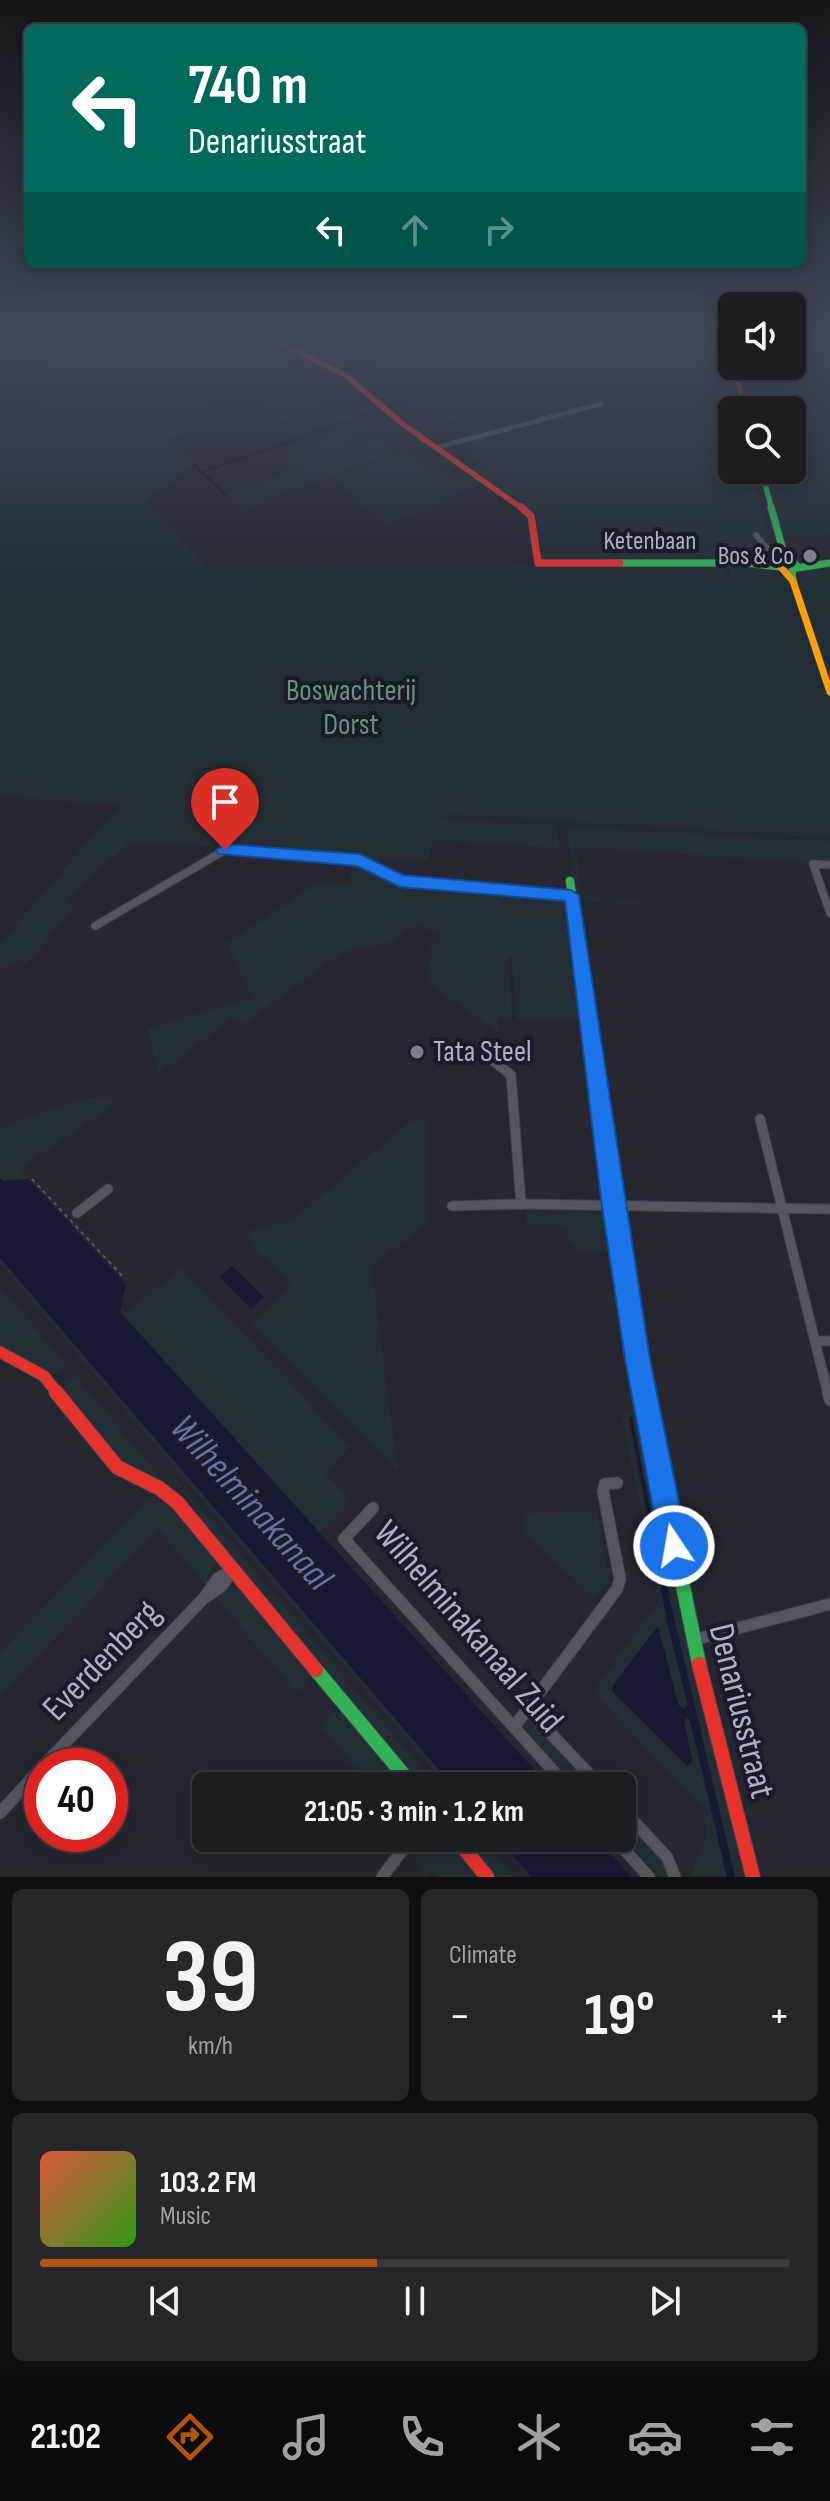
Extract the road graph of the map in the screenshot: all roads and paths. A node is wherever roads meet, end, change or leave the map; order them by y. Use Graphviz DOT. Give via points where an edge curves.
graph roads {
  1 [pos="405,424"];
  2 [pos="527,424"];
  3 [pos="435,448"];
  4 [pos="765,484"];
  5 [pos="756,535"];
  6 [pos="830,563"];
  7 [pos="761,564"];
  8 [pos="789,568"];
  9 [pos="830,692"];
  10 [pos="830,865"];
  11 [pos="570,881"];
  12 [pos="571,896"];
  13 [pos="830,913"];
  14 [pos="95,926"];
  15 [pos="492,1060"];
  16 [pos="760,1119"];
  17 [pos="108,1189"];
  18 [pos="521,1204"];
  19 [pos="452,1206"];
  20 [pos="614,1207"];
  21 [pos="783,1208"];
  22 [pos="830,1209"];
  23 [pos="77,1213"];
  24 [pos="816,1341"];
  25 [pos="830,1341"];
  26 [pos="0,1352"];
  27 [pos="830,1400"];
  28 [pos="617,1483"];
  29 [pos="373,1508"];
  30 [pos="232,1571"];
  31 [pos="830,1604"];
  32 [pos="693,1640"];
  33 [pos="527,1708"];
  34 [pos="514,1727"];
  35 [pos="60,1748"];
  36 [pos="401,1772"];
  37 [pos="554,1772"];
  38 [pos="587,1772"];
  39 [pos="24,1787"];
  40 [pos="0,1813"];
  41 [pos="636,1824"];
  42 [pos="401,1852"];
  43 [pos="467,1852"];
  44 [pos="627,1852"];
  45 [pos="382,1877"];
  46 [pos="487,1877"];
  47 [pos="649,1877"];
  48 [pos="675,1877"];
  49 [pos="753,1877"];
  1 -- 3 [label="street"];
  2 -- 3 [label="street"];
  3 -- 7 [label="street, Ketenbaan" via="528,512 538,563"];
  4 -- 8 [label="street"];
  5 -- 7 [label="street" via="770,552"];
  6 -- 8 [label="street, Ketenbaan"];
  7 -- 8 [label="street, Ketenbaan"];
  8 -- 9 [label="street"];
  10 -- 13 [label="street" via="813,864"];
  11 -- 12 [label="street, Denariusstraat"];
  12 -- 14 [label="street" via="400,881 360,860 225,850"];
  12 -- 20 [label="street, Denariusstraat"];
  15 -- 18 [label="street" via="511,1075"];
  16 -- 21 [label="street"];
  17 -- 23 [label="street"];
  18 -- 19 [label="street"];
  18 -- 20 [label="street"];
  20 -- 21 [label="street"];
  20 -- 32 [label="street, Denariusstraat" via="642,1389"];
  21 -- 22 [label="street"];
  21 -- 24 [label="street"];
  24 -- 25 [label="street"];
  24 -- 27 [label="street"];
  26 -- 30 [label="street" via="44,1376 117,1467 169,1495"];
  28 -- 33 [label="street" via="605,1484 603,1491 620,1579 617,1589"];
  29 -- 34 [label="street, Wilhelminakanaal Zuid" via="344,1539"];
  30 -- 35 [label="street, Everdenberg"];
  30 -- 36 [label="street"];
  31 -- 32 [label="street"];
  32 -- 49 [label="street, Denariusstraat"];
  33 -- 34 [label="street"];
  33 -- 38 [label="street, Wilhelminakanaal Zuid"];
  34 -- 37 [label="street, Wilhelminakanaal Zuid"];
  39 -- 40 [label="street, Everdenberg"];
  41 -- 48 [label="street" via="667,1857"];
  42 -- 45 [label="street"];
  43 -- 46 [label="street"];
  44 -- 47 [label="street"];
}
